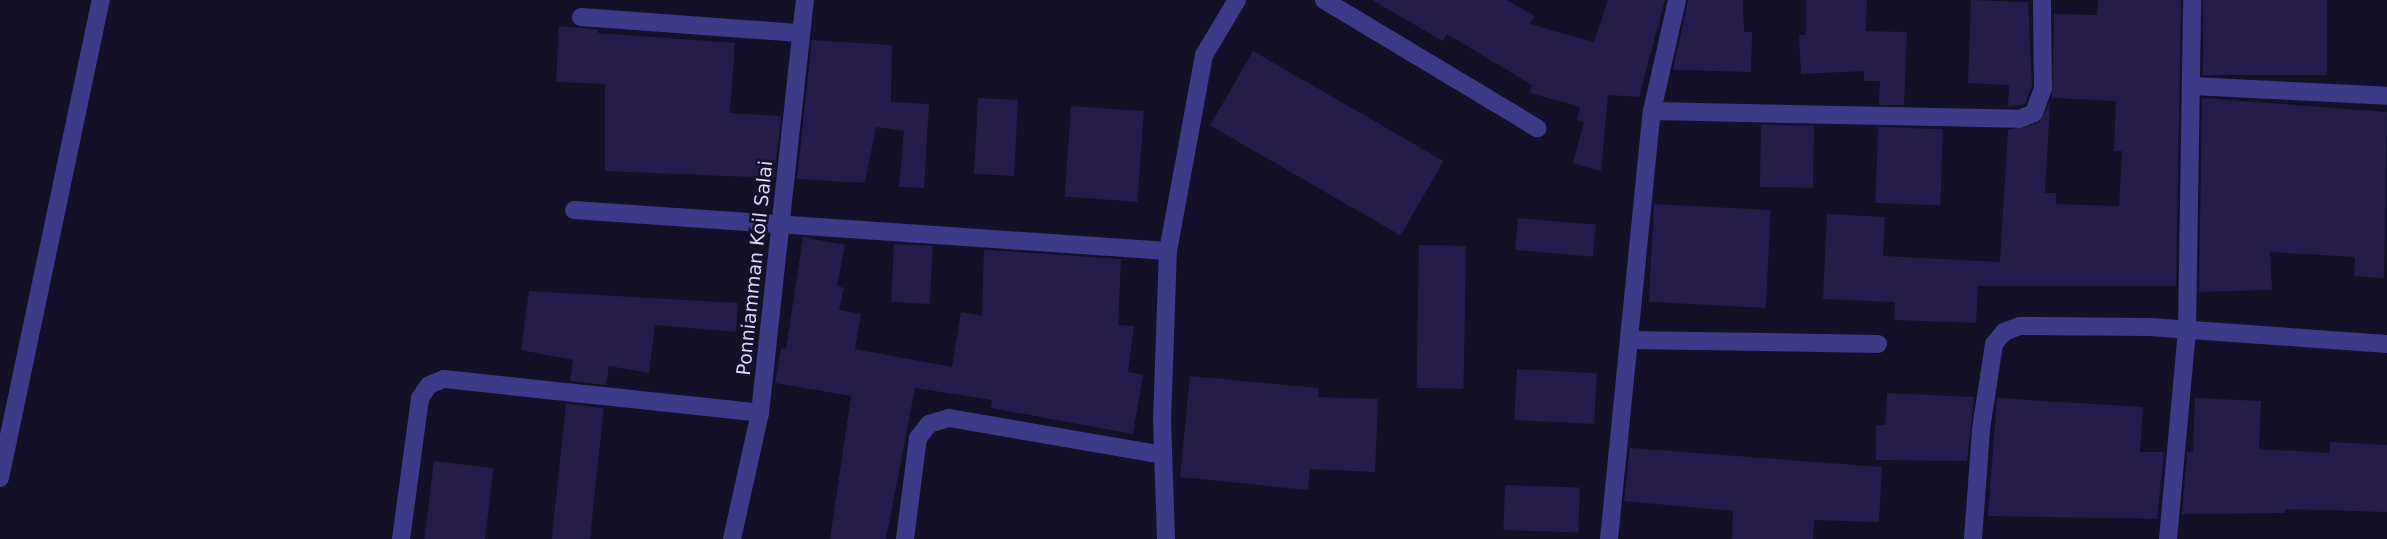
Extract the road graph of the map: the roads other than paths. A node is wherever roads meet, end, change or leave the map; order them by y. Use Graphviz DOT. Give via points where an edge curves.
graph roads {
  1 [pos="101,0"];
  2 [pos="805,0"];
  3 [pos="1237,0"];
  4 [pos="1324,0"];
  5 [pos="1677,0"];
  6 [pos="2042,0"];
  7 [pos="2192,0"];
  8 [pos="581,17"];
  9 [pos="798,33"];
  10 [pos="2192,86"];
  11 [pos="2387,96"];
  12 [pos="1652,111"];
  13 [pos="1537,128"];
  14 [pos="574,210"];
  15 [pos="784,223"];
  16 [pos="1168,251"];
  17 [pos="2187,330"];
  18 [pos="1629,340"];
  19 [pos="1878,344"];
  20 [pos="2387,344"];
  21 [pos="760,413"];
  22 [pos="1163,455"];
  23 [pos="0,478"];
  24 [pos="401,539"];
  25 [pos="732,539"];
  26 [pos="905,539"];
  27 [pos="1166,539"];
  28 [pos="1609,539"];
  29 [pos="1973,539"];
  30 [pos="2168,539"];
  1 -- 23 [label="street"];
  2 -- 9 [label="street, Ponniamman Koil Salai"];
  3 -- 16 [label="street" via="1204,55"];
  4 -- 13 [label="street"];
  5 -- 12 [label="street"];
  6 -- 12 [label="street" via="2043,88 2034,113 2019,119"];
  7 -- 10 [label="street"];
  8 -- 9 [label="street"];
  9 -- 15 [label="street, Ponniamman Koil Salai"];
  10 -- 11 [label="street"];
  10 -- 17 [label="street"];
  12 -- 18 [label="street"];
  14 -- 15 [label="street"];
  15 -- 16 [label="street"];
  15 -- 21 [label="street, Ponniamman Koil Salai"];
  16 -- 22 [label="street"];
  17 -- 20 [label="street"];
  17 -- 29 [label="street" via="2020,326 2004,332 1994,344 1983,417"];
  17 -- 30 [label="street"];
  18 -- 19 [label="street"];
  18 -- 28 [label="street"];
  21 -- 24 [label="street" via="444,379 429,385 420,398"];
  21 -- 25 [label="street, Ponniamman Koil Salai"];
  22 -- 26 [label="street" via="949,418 929,424 918,438"];
  22 -- 27 [label="street"];
}
